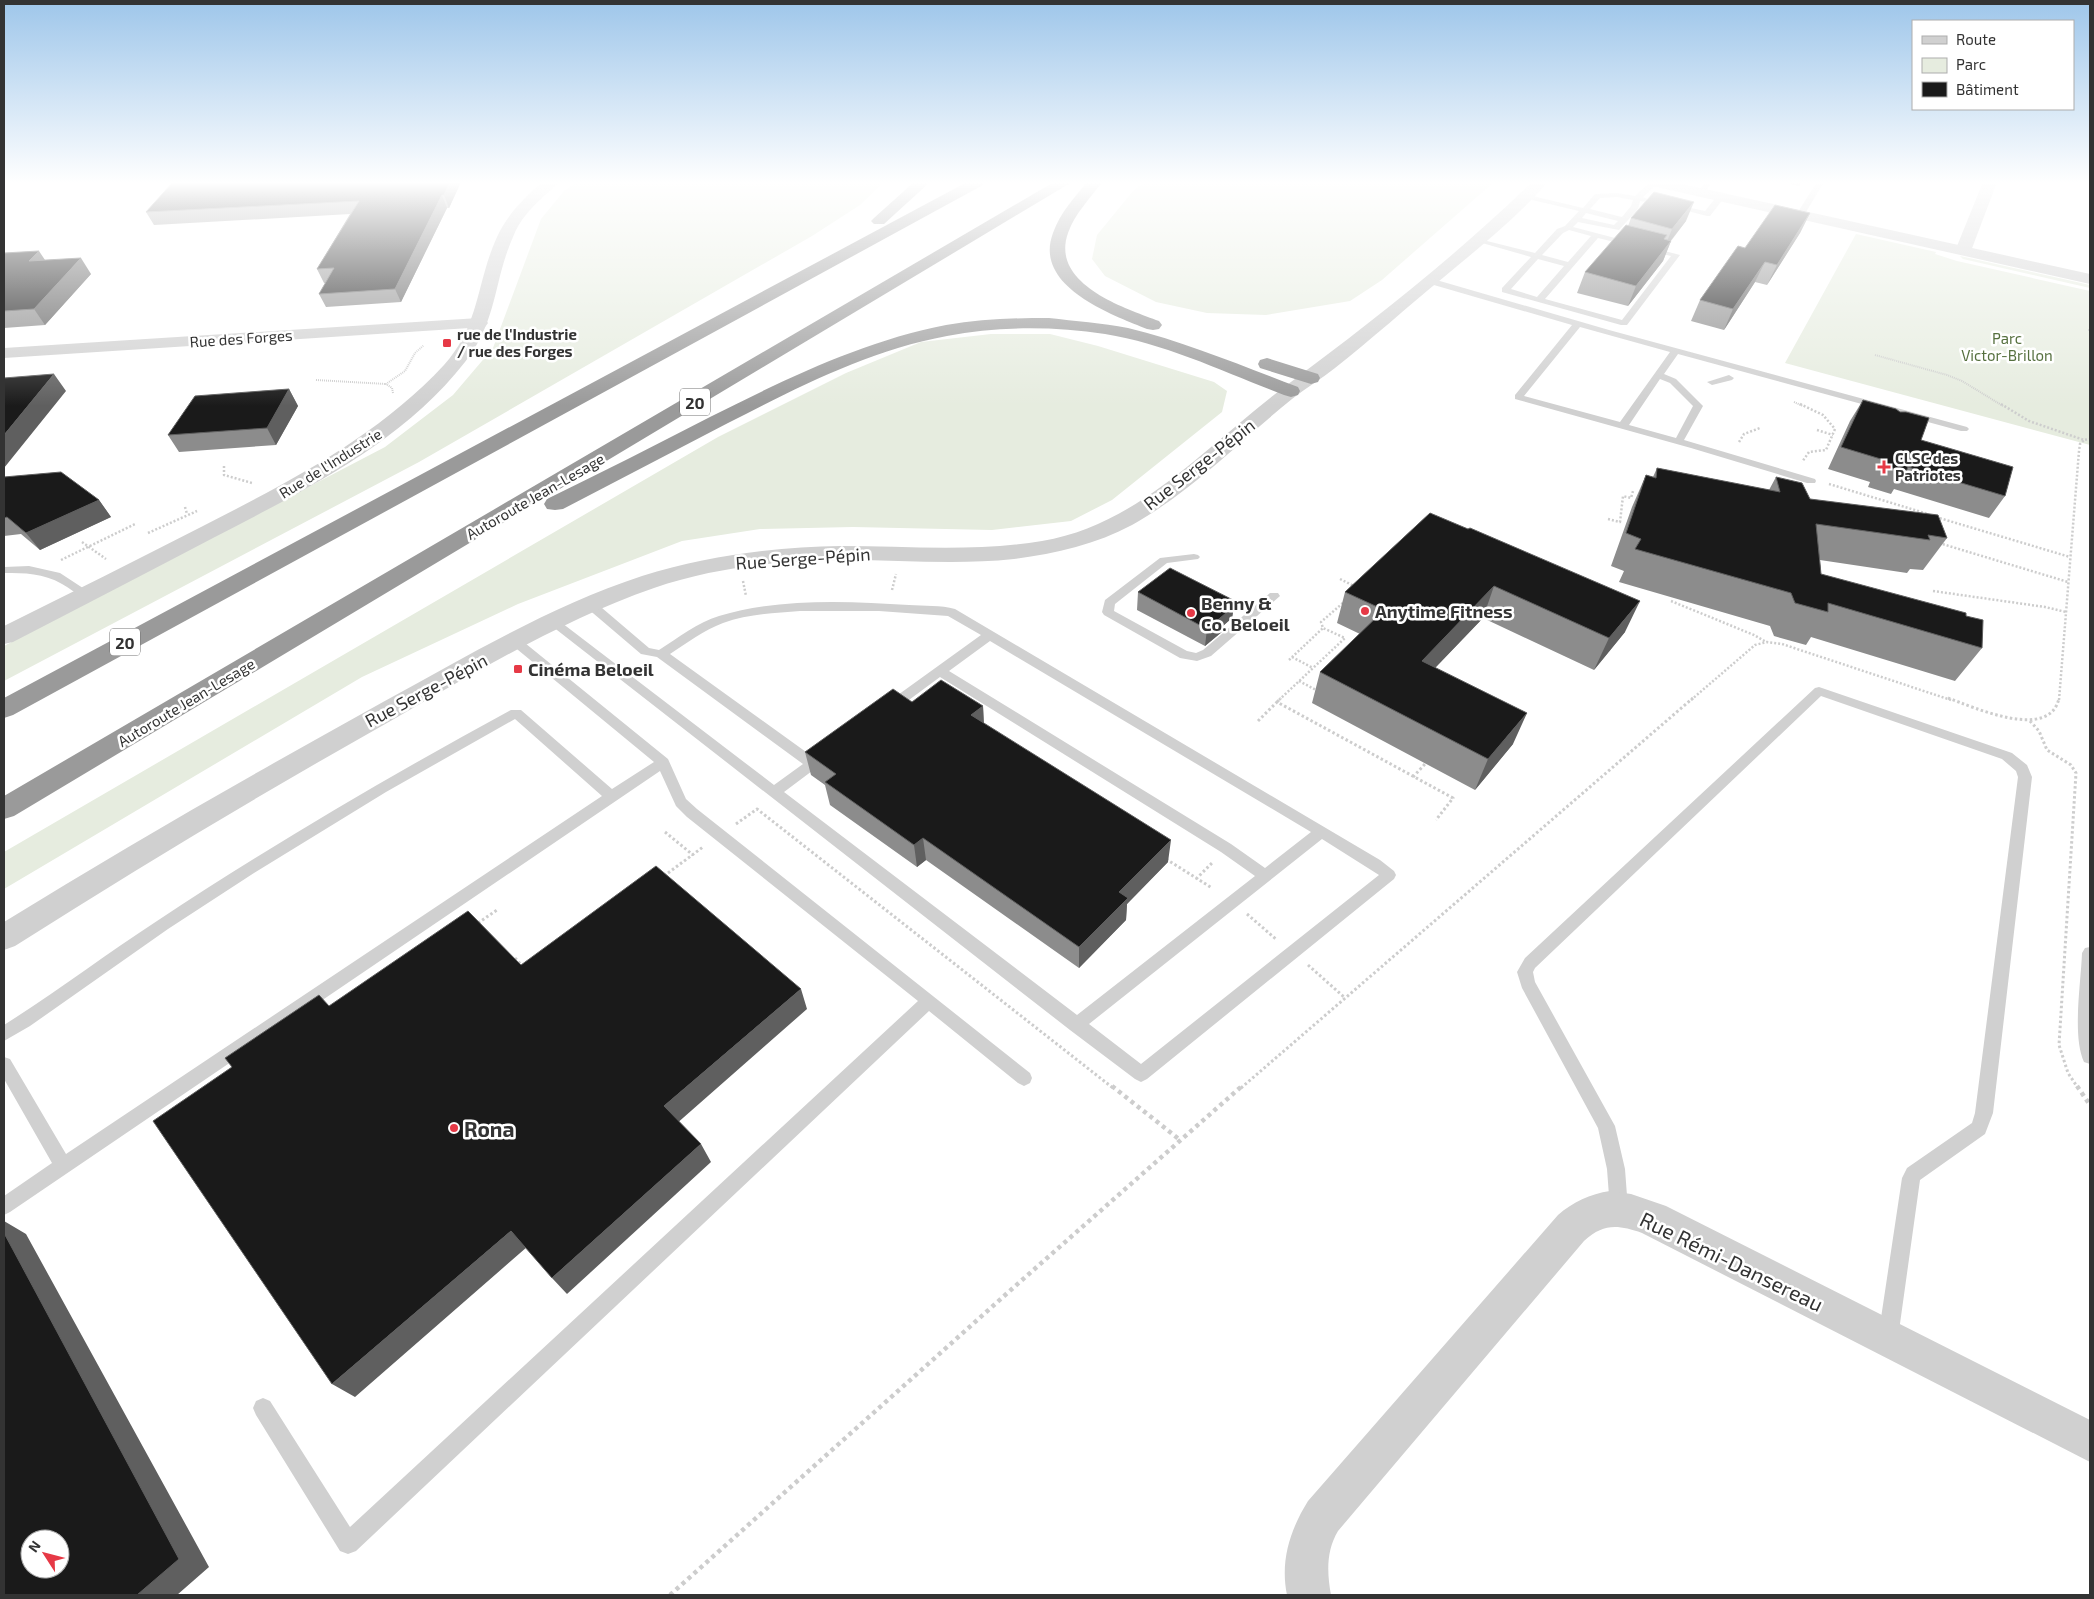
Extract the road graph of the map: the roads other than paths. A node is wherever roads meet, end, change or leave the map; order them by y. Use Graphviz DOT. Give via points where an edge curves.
graph roads {
  1 [pos="1536,256"];
  2 [pos="498,257"];
  3 [pos="835,257"];
  4 [pos="837,257"];
  5 [pos="941,257"];
  6 [pos="1058,257"];
  7 [pos="1460,257"];
  8 [pos="1538,257"];
  9 [pos="1577,257"];
  10 [pos="1675,257"];
  11 [pos="1988,257"];
  12 [pos="829,261"];
  13 [pos="1570,265"];
  14 [pos="2090,279"];
  15 [pos="1430,281"];
  16 [pos="1539,300"];
  17 [pos="479,323"];
  18 [pos="1578,324"];
  19 [pos="1676,350"];
  20 [pos="4,353"];
  21 [pos="1659,375"];
  22 [pos="1311,378"];
  23 [pos="1729,378"];
  24 [pos="1712,382"];
  25 [pos="1291,391"];
  26 [pos="1897,411"];
  27 [pos="1892,424"];
  28 [pos="1622,427"];
  29 [pos="1964,429"];
  30 [pos="1678,442"];
  31 [pos="1811,482"];
  32 [pos="1194,557"];
  33 [pos="4,570"];
  34 [pos="86,594"];
  35 [pos="1274,596"];
  36 [pos="591,605"];
  37 [pos="324,620"];
  38 [pos="554,623"];
  39 [pos="990,635"];
  40 [pos="4,636"];
  41 [pos="516,642"];
  42 [pos="662,654"];
  43 [pos="940,672"];
  44 [pos="4,709"];
  45 [pos="880,715"];
  46 [pos="836,747"];
  47 [pos="663,762"];
  48 [pos="813,764"];
  49 [pos="774,792"];
  50 [pos="611,796"];
  51 [pos="4,809"];
  52 [pos="1321,832"];
  53 [pos="1266,875"];
  54 [pos="4,937"];
  55 [pos="2090,952"];
  56 [pos="929,1002"];
  57 [pos="1076,1024"];
  58 [pos="4,1034"];
  59 [pos="2090,1057"];
  60 [pos="4,1064"];
  61 [pos="1024,1078"];
  62 [pos="63,1166"];
  63 [pos="4,1206"];
  64 [pos="1619,1209"];
  65 [pos="1888,1339"];
  66 [pos="263,1408"];
  67 [pos="2090,1442"];
  68 [pos="1309,1595"];
  1 -- 16 [label="lane" via="1505,290"];
  2 -- 17 [label="street, Rue de l'Industrie"];
  3 -- 12 [label="highway"];
  4 -- 12 [label="highway, 20"];
  5 -- 37 [label="highway, Autoroute Jean-Lesage / 20"];
  6 -- 22 [label="highway" via="1061,267 1078,288 1098,302 1137,320"];
  7 -- 15 [label="street, Rue Serge-Pépin"];
  8 -- 13 [label="lane"];
  9 -- 13 [label="lane"];
  10 -- 16 [label="lane" via="1624,323"];
  11 -- 14 [label="street"];
  12 -- 44 [label="highway, 20"];
  13 -- 16 [label="lane"];
  15 -- 18 [label="lane"];
  15 -- 22 [label="street, Rue Serge-Pépin"];
  17 -- 20 [label="street, Rue des Forges"];
  17 -- 34 [label="street, Rue de l'Industrie" via="466,350 444,376 362,446 270,500"];
  18 -- 19 [label="lane"];
  18 -- 28 [label="lane" via="1518,397"];
  19 -- 21 [label="lane"];
  19 -- 26 [label="lane"];
  21 -- 28 [label="lane"];
  21 -- 30 [label="lane" via="1673,381 1698,406"];
  22 -- 25 [label="street, Rue Serge-Pépin"];
  23 -- 24 [label="lane"];
  25 -- 36 [label="street, Rue Serge-Pépin" via="1141,510 1113,526 1077,539 996,554 840,553 749,560 679,573"];
  25 -- 37 [label="highway" via="1152,340 1104,329 1003,323 913,337 866,352 799,380"];
  26 -- 27 [label="lane"];
  26 -- 29 [label="lane"];
  28 -- 30 [label="lane"];
  30 -- 31 [label="lane"];
  32 -- 35 [label="lane" via="1164,560 1111,601 1108,612 1184,655 1196,657 1208,654"];
  33 -- 34 [label="lane" via="39,570 55,575"];
  34 -- 40 [label="street, Rue de l'Industrie"];
  36 -- 38 [label="street, Rue Serge-Pépin"];
  36 -- 42 [label="lane" via="645,651"];
  37 -- 51 [label="highway, Autoroute Jean-Lesage / 20"];
  38 -- 41 [label="street, Rue Serge-Pépin"];
  38 -- 49 [label="lane"];
  39 -- 42 [label="lane" via="950,612 879,607 800,607 721,619"];
  39 -- 43 [label="lane"];
  39 -- 52 [label="lane"];
  41 -- 47 [label="lane"];
  41 -- 54 [label="street, Rue Serge-Pépin" via="261,782"];
  42 -- 48 [label="lane"];
  43 -- 45 [label="lane"];
  43 -- 53 [label="lane"];
  46 -- 48 [label="lane"];
  47 -- 50 [label="lane"];
  47 -- 56 [label="lane" via="681,802 692,813"];
  48 -- 49 [label="lane"];
  49 -- 57 [label="lane"];
  50 -- 58 [label="lane" via="516,713 301,838 164,924"];
  50 -- 62 [label="lane"];
  52 -- 53 [label="lane"];
  52 -- 57 [label="lane" via="1389,874 1141,1074"];
  53 -- 57 [label="lane"];
  55 -- 59 [label="lane" via="2086,1038"];
  56 -- 61 [label="lane"];
  56 -- 66 [label="lane" via="348,1543"];
  60 -- 62 [label="lane"];
  62 -- 63 [label="lane"];
  64 -- 65 [label="street, Rue Rémi-Dansereau" via="1652,1219"];
  64 -- 65 [label="lane" via="1616,1169 1606,1126 1528,983 1526,972 1530,963 1819,691 2006,756 2018,764 2025,777 1984,1113 1979,1128 1911,1178"];
  64 -- 68 [label="street, Rue Rémi-Dansereau" via="1588,1214 1571,1228 1323,1516 1315,1527 1307,1555"];
  65 -- 67 [label="street, Rue Rémi-Dansereau"];
}
